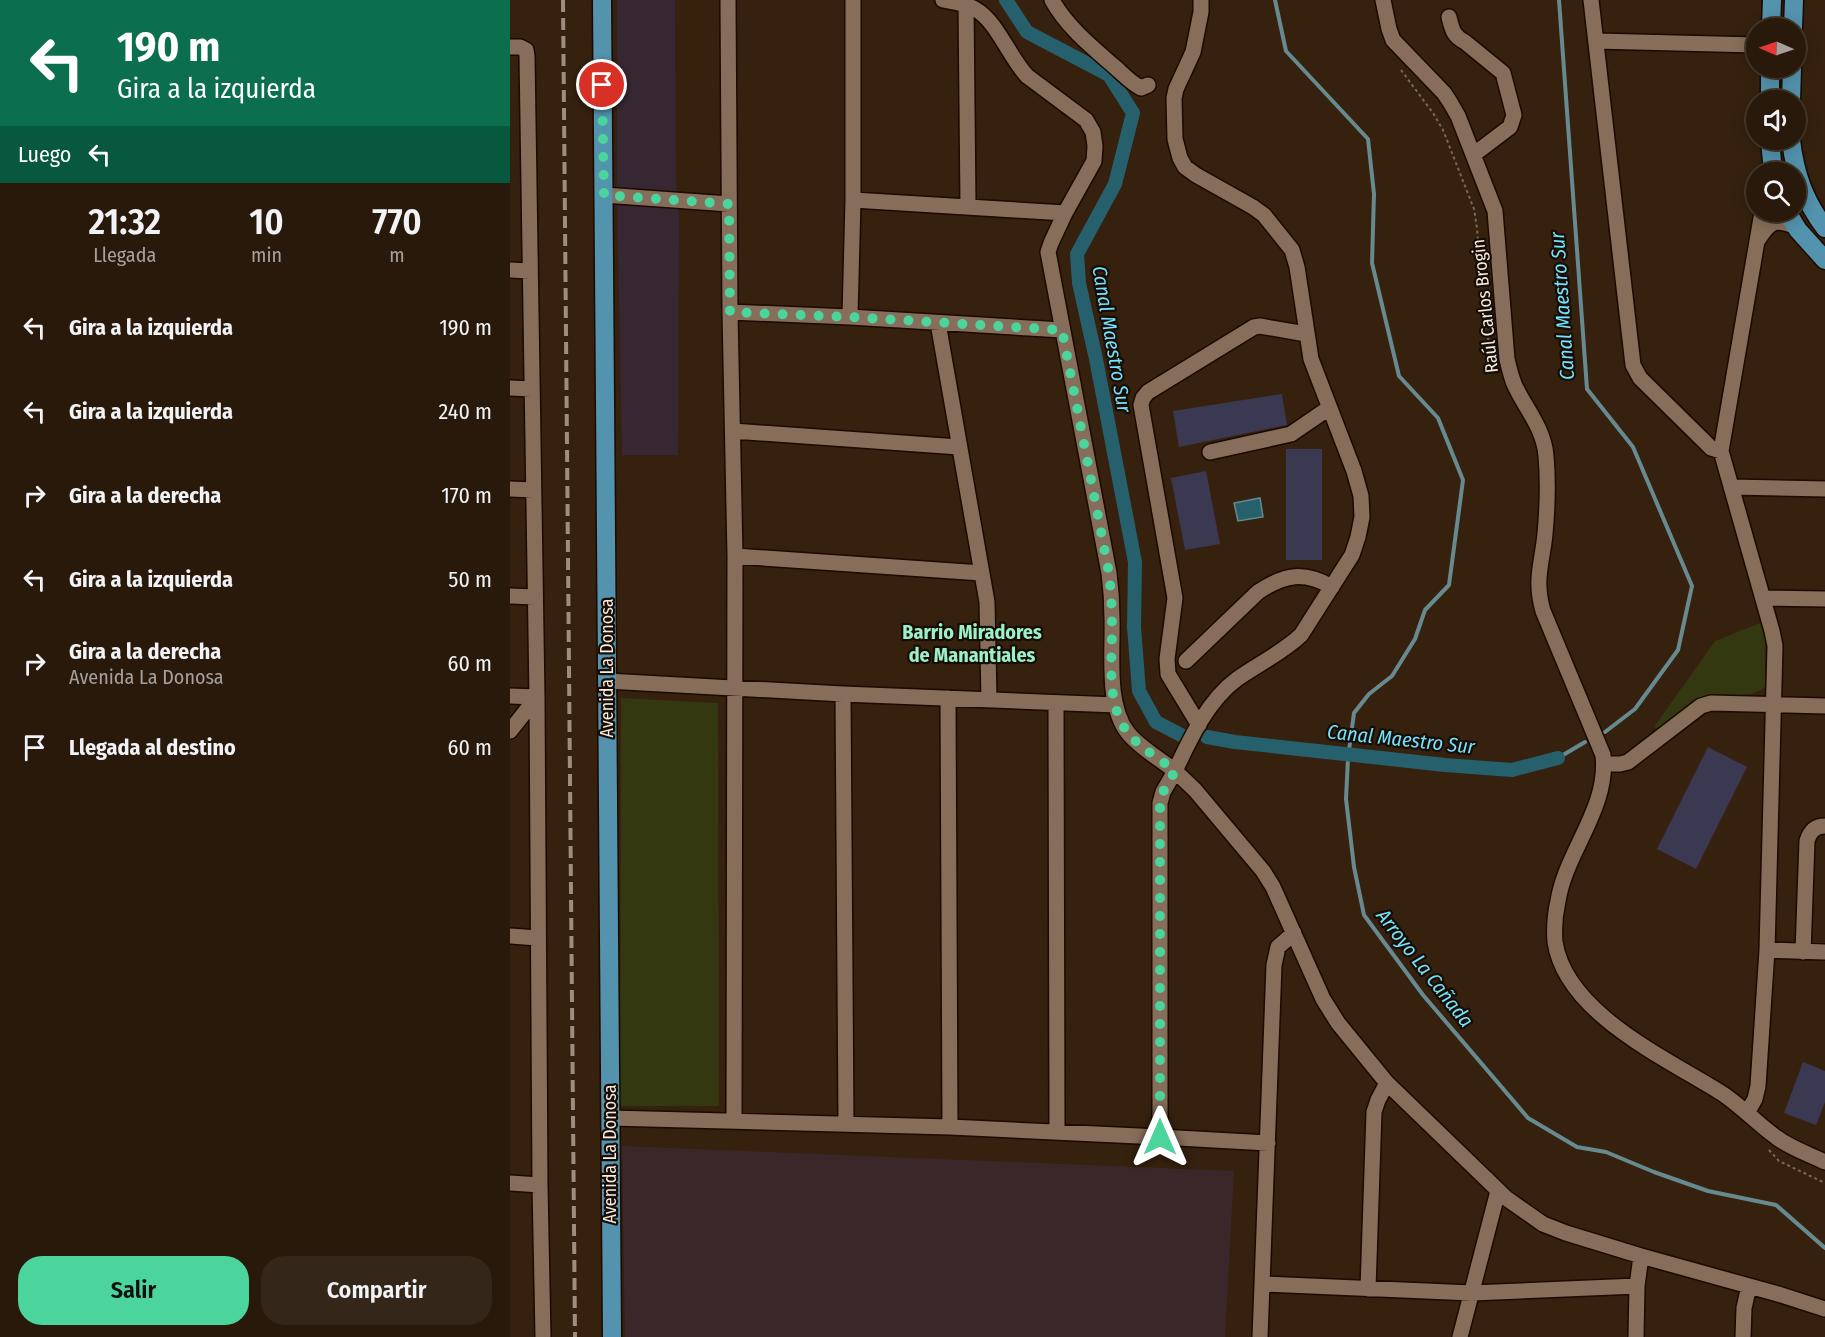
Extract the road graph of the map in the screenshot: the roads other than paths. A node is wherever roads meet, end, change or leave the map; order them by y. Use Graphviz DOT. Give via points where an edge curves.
graph roads {
  1 [pos="602,0"];
  2 [pos="728,0"];
  3 [pos="853,0"];
  4 [pos="943,0"];
  5 [pos="1052,0"];
  6 [pos="1201,0"];
  7 [pos="1383,0"];
  8 [pos="1591,0"];
  9 [pos="1772,0"];
  10 [pos="1794,0"];
  11 [pos="966,5"];
  12 [pos="1449,17"];
  13 [pos="1771,18"];
  14 [pos="1793,18"];
  15 [pos="1596,41"];
  16 [pos="1746,45"];
  17 [pos="510,47"];
  18 [pos="1148,85"];
  19 [pos="1792,150"];
  20 [pos="1473,155"];
  21 [pos="604,195"];
  22 [pos="853,201"];
  23 [pos="729,204"];
  24 [pos="968,206"];
  25 [pos="1065,213"];
  26 [pos="1761,222"];
  27 [pos="1774,222"];
  28 [pos="1794,222"];
  29 [pos="1825,228"];
  30 [pos="1758,240"];
  31 [pos="1825,260"];
  32 [pos="510,270"];
  33 [pos="530,271"];
  34 [pos="730,312"];
  35 [pos="850,317"];
  36 [pos="938,323"];
  37 [pos="1062,330"];
  38 [pos="1306,334"];
  39 [pos="510,388"];
  40 [pos="532,389"];
  41 [pos="1329,408"];
  42 [pos="733,431"];
  43 [pos="959,447"];
  44 [pos="1721,451"];
  45 [pos="1210,452"];
  46 [pos="1731,487"];
  47 [pos="510,489"];
  48 [pos="1825,489"];
  49 [pos="533,490"];
  50 [pos="735,556"];
  51 [pos="982,573"];
  52 [pos="1332,587"];
  53 [pos="510,596"];
  54 [pos="535,597"];
  55 [pos="1763,598"];
  56 [pos="1825,599"];
  57 [pos="1186,661"];
  58 [pos="607,681"];
  59 [pos="734,688"];
  60 [pos="843,694"];
  61 [pos="510,696"];
  62 [pos="537,697"];
  63 [pos="948,698"];
  64 [pos="989,700"];
  65 [pos="1056,703"];
  66 [pos="1775,704"];
  67 [pos="1116,705"];
  68 [pos="1825,706"];
  69 [pos="1199,725"];
  70 [pos="510,731"];
  71 [pos="1604,764"];
  72 [pos="1175,771"];
  73 [pos="1825,826"];
  74 [pos="1294,933"];
  75 [pos="510,936"];
  76 [pos="538,938"];
  77 [pos="1767,950"];
  78 [pos="1803,952"];
  79 [pos="1825,952"];
  80 [pos="1388,1083"];
  81 [pos="1747,1113"];
  82 [pos="610,1118"];
  83 [pos="734,1121"];
  84 [pos="846,1124"];
  85 [pos="950,1127"];
  86 [pos="1058,1132"];
  87 [pos="1160,1137"];
  88 [pos="1268,1143"];
  89 [pos="1825,1161"];
  90 [pos="510,1183"];
  91 [pos="540,1185"];
  92 [pos="1498,1191"];
  93 [pos="1641,1256"];
  94 [pos="1262,1284"];
  95 [pos="1637,1286"];
  96 [pos="1749,1286"];
  97 [pos="1368,1288"];
  98 [pos="1472,1293"];
  99 [pos="1825,1310"];
  100 [pos="543,1337"];
  101 [pos="612,1337"];
  102 [pos="1260,1337"];
  103 [pos="1460,1337"];
  104 [pos="1635,1337"];
  105 [pos="1743,1337"];
  1 -- 21 [label="main road, Avenida La Donosa"];
  2 -- 23 [label="street"];
  3 -- 22 [label="street"];
  4 -- 11 [label="street"];
  5 -- 18 [label="street" via="1068,24 1100,54 1134,84 1141,88"];
  6 -- 38 [label="street" via="1193,52 1174,98 1175,139 1180,158 1196,175 1264,215 1292,250"];
  7 -- 20 [label="street, Raúl Carlos Brogin" via="1393,40 1444,93"];
  8 -- 15 [label="street"];
  9 -- 13 [label="main road"];
  10 -- 14 [label="main road"];
  11 -- 24 [label="street"];
  11 -- 25 [label="street" via="984,16 1027,76 1086,120 1093,132 1094,161"];
  12 -- 20 [label="street" via="1458,38 1503,73 1514,115 1510,127"];
  15 -- 16 [label="street"];
  15 -- 44 [label="street" via="1633,365 1640,378 1672,410 1711,448"];
  17 -- 33 [label="street" via="526,50 527,56"];
  19 -- 29 [label="main road" via="1801,186"];
  20 -- 71 [label="street, Raúl Carlos Brogin" via="1495,212 1510,373 1545,444 1545,535 1539,595"];
  21 -- 23 [label="street"];
  21 -- 58 [label="main road, Avenida La Donosa"];
  22 -- 24 [label="street"];
  22 -- 35 [label="street"];
  23 -- 34 [label="street"];
  24 -- 25 [label="street"];
  25 -- 37 [label="street" via="1048,252"];
  26 -- 30 [label="street"];
  27 -- 30 [label="street"];
  28 -- 31 [label="main road"];
  30 -- 44 [label="street"];
  32 -- 33 [label="street"];
  33 -- 40 [label="street"];
  34 -- 35 [label="street"];
  34 -- 42 [label="street"];
  35 -- 36 [label="street"];
  36 -- 37 [label="street"];
  36 -- 43 [label="street"];
  37 -- 67 [label="street" via="1112,593"];
  38 -- 41 [label="street"];
  38 -- 69 [label="street" via="1254,327 1148,392 1141,405 1175,598 1168,674"];
  39 -- 40 [label="street"];
  40 -- 49 [label="street"];
  41 -- 45 [label="street" via="1291,434"];
  41 -- 52 [label="street" via="1354,471 1362,517 1352,555"];
  42 -- 43 [label="street"];
  42 -- 50 [label="street"];
  43 -- 51 [label="street"];
  44 -- 46 [label="street"];
  46 -- 48 [label="street"];
  46 -- 55 [label="street"];
  47 -- 49 [label="street"];
  49 -- 54 [label="street"];
  50 -- 51 [label="street"];
  50 -- 59 [label="street"];
  51 -- 64 [label="street" via="989,620"];
  52 -- 57 [label="street" via="1306,577 1288,576 1271,583"];
  52 -- 69 [label="street" via="1301,635 1234,681"];
  53 -- 54 [label="street"];
  54 -- 62 [label="street"];
  55 -- 56 [label="street"];
  55 -- 66 [label="street" via="1775,646"];
  58 -- 59 [label="street"];
  58 -- 82 [label="main road, Avenida La Donosa"];
  59 -- 60 [label="street"];
  59 -- 83 [label="street"];
  60 -- 63 [label="street"];
  60 -- 84 [label="street"];
  61 -- 62 [label="street"];
  62 -- 70 [label="street"];
  62 -- 76 [label="street"];
  63 -- 64 [label="street"];
  63 -- 85 [label="street"];
  64 -- 65 [label="street"];
  65 -- 67 [label="street"];
  65 -- 86 [label="street"];
  66 -- 68 [label="street"];
  66 -- 71 [label="street" via="1701,706 1628,762"];
  66 -- 77 [label="street"];
  67 -- 72 [label="street" via="1127,732"];
  69 -- 72 [label="street"];
  71 -- 81 [label="street" via="1600,793 1558,899 1556,943 1563,967 1574,988 1617,1029"];
  72 -- 74 [label="street" via="1263,871"];
  72 -- 87 [label="street" via="1160,803"];
  73 -- 78 [label="street" via="1813,829 1807,841"];
  74 -- 80 [label="street" via="1329,1009"];
  74 -- 88 [label="street" via="1278,947 1275,957"];
  75 -- 76 [label="street"];
  76 -- 91 [label="street"];
  77 -- 78 [label="street"];
  77 -- 81 [label="street" via="1758,1086"];
  78 -- 79 [label="street"];
  80 -- 92 [label="street"];
  80 -- 97 [label="street" via="1374,1112"];
  81 -- 89 [label="street" via="1791,1147"];
  82 -- 83 [label="street"];
  82 -- 101 [label="main road, Avenida La Donosa"];
  83 -- 84 [label="street"];
  84 -- 85 [label="street"];
  85 -- 86 [label="street"];
  86 -- 87 [label="street"];
  87 -- 88 [label="street"];
  88 -- 94 [label="street"];
  90 -- 91 [label="street"];
  91 -- 100 [label="street"];
  92 -- 93 [label="street" via="1543,1224"];
  92 -- 98 [label="street"];
  93 -- 95 [label="street"];
  93 -- 96 [label="street"];
  94 -- 97 [label="street"];
  94 -- 102 [label="street"];
  95 -- 98 [label="street"];
  95 -- 104 [label="street"];
  96 -- 99 [label="street"];
  96 -- 105 [label="street"];
  97 -- 98 [label="street"];
  98 -- 103 [label="street"];
}
